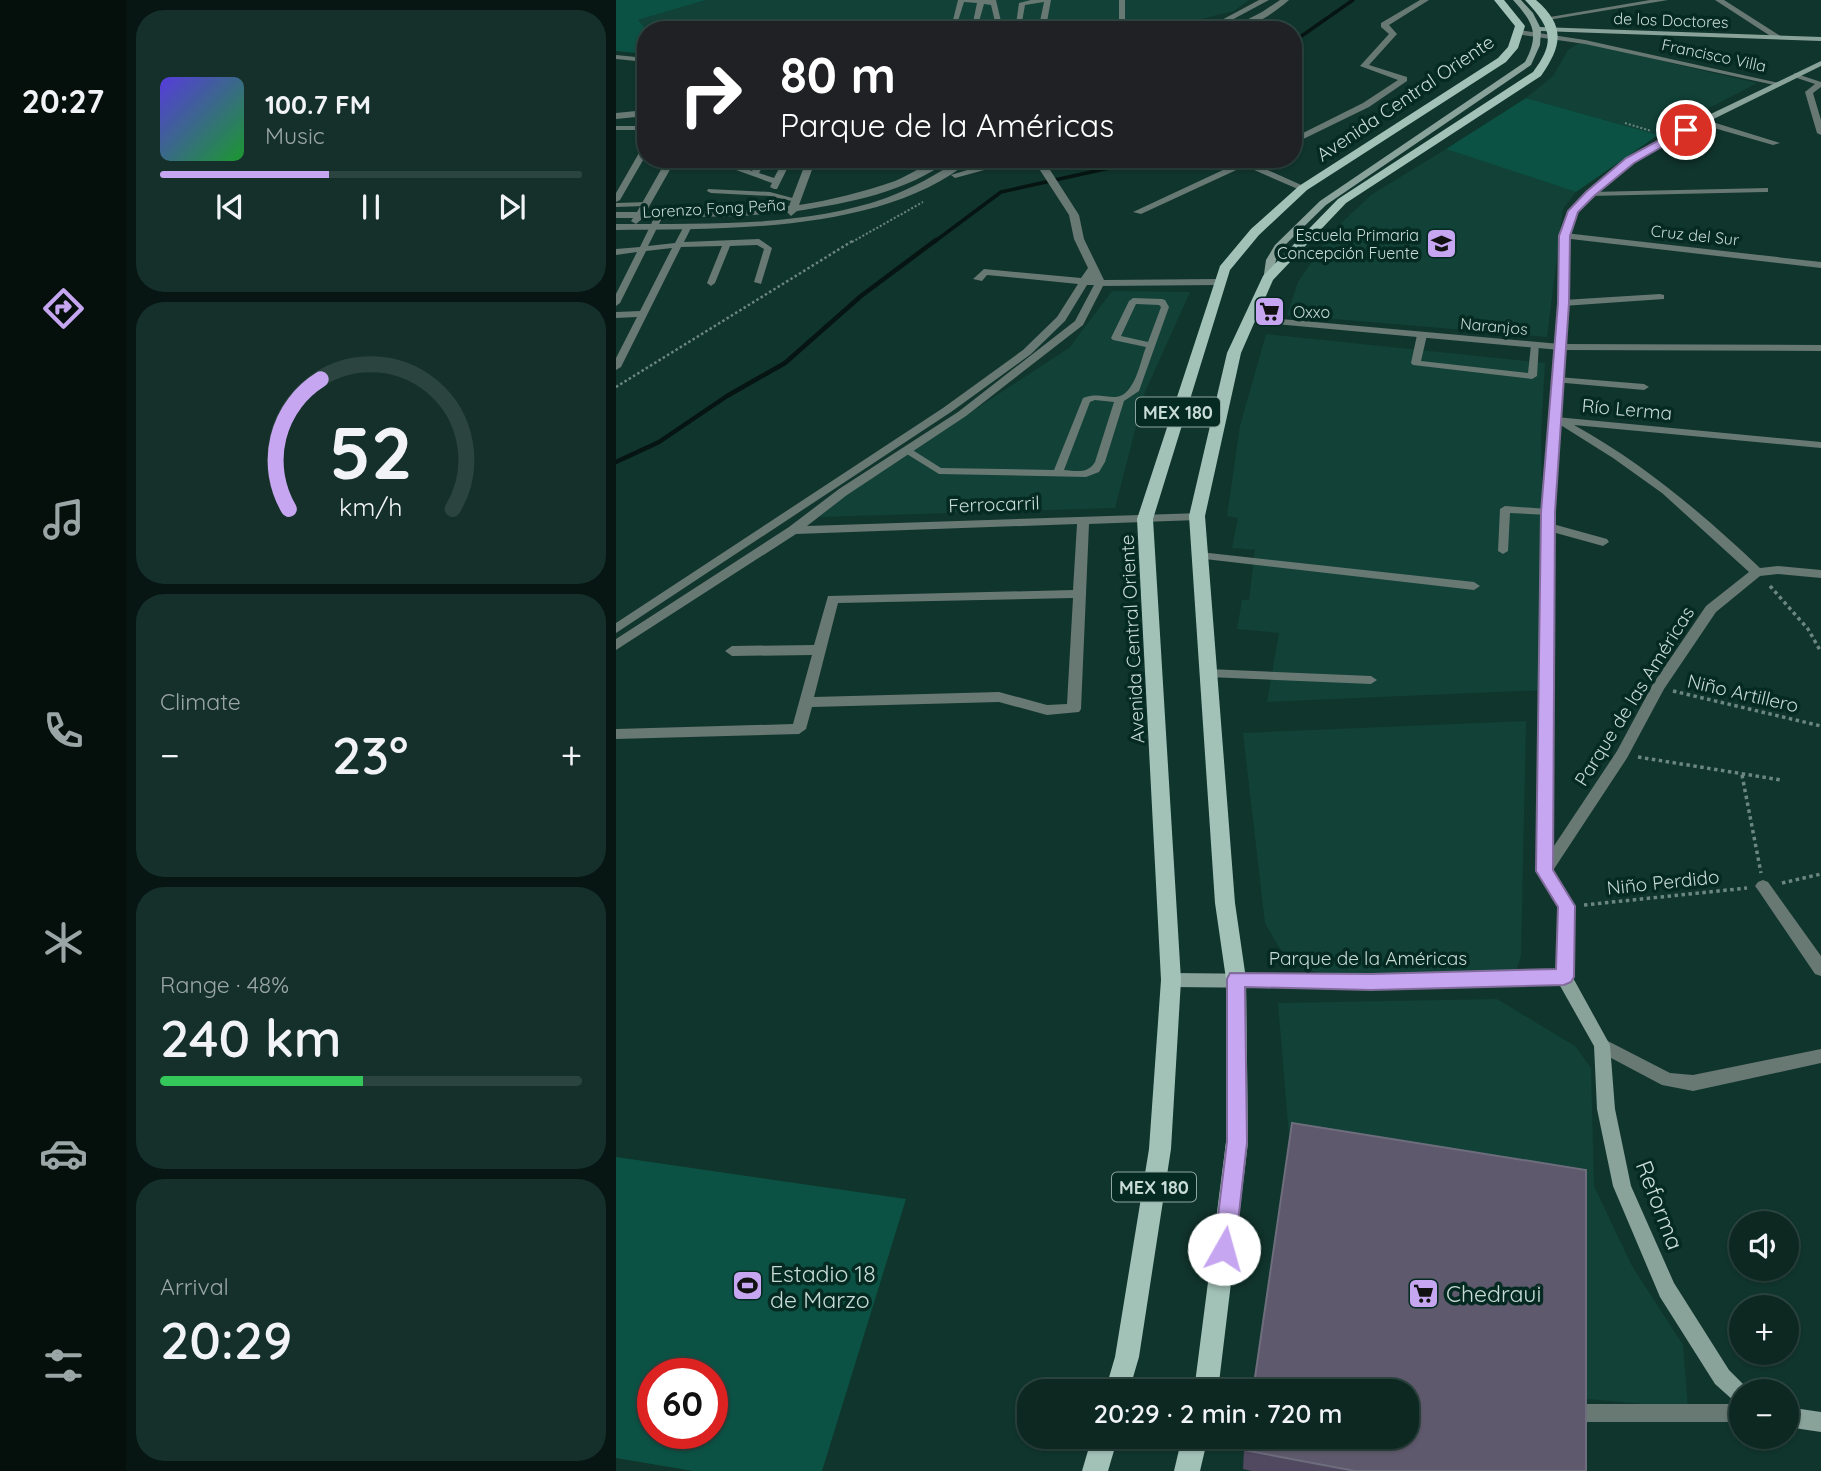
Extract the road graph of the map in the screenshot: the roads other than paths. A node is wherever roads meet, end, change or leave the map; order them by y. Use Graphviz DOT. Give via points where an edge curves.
graph roads {
  1 [pos="961,0"];
  2 [pos="1048,0"];
  3 [pos="1122,0"];
  4 [pos="1265,0"];
  5 [pos="1285,0"];
  6 [pos="1425,0"];
  7 [pos="1499,0"];
  8 [pos="1506,0"];
  9 [pos="1517,0"];
  10 [pos="1530,0"];
  11 [pos="1664,0"];
  12 [pos="1719,0"];
  13 [pos="994,1"];
  14 [pos="981,2"];
  15 [pos="1249,11"];
  16 [pos="1265,14"];
  17 [pos="955,21"];
  18 [pos="977,21"];
  19 [pos="998,21"];
  20 [pos="1019,21"];
  21 [pos="1044,21"];
  22 [pos="1122,21"];
  23 [pos="1227,21"];
  24 [pos="1250,21"];
  25 [pos="1553,28"];
  26 [pos="1519,29"];
  27 [pos="1778,37"];
  28 [pos="1821,39"];
  29 [pos="616,57"];
  30 [pos="637,59"];
  31 [pos="1821,63"];
  32 [pos="1797,75"];
  33 [pos="1779,84"];
  34 [pos="1821,84"];
  35 [pos="637,114"];
  36 [pos="616,116"];
  37 [pos="1703,122"];
  38 [pos="620,128"];
  39 [pos="1821,133"];
  40 [pos="1302,137"];
  41 [pos="616,139"];
  42 [pos="1776,143"];
  43 [pos="637,163"];
  44 [pos="667,168"];
  45 [pos="735,168"];
  46 [pos="757,168"];
  47 [pos="784,168"];
  48 [pos="808,168"];
  49 [pos="931,168"];
  50 [pos="955,168"];
  51 [pos="980,168"];
  52 [pos="1044,168"];
  53 [pos="1230,168"];
  54 [pos="1260,168"];
  55 [pos="754,174"];
  56 [pos="616,180"];
  57 [pos="627,180"];
  58 [pos="777,182"];
  59 [pos="934,183"];
  60 [pos="1303,188"];
  61 [pos="1765,190"];
  62 [pos="711,191"];
  63 [pos="770,194"];
  64 [pos="1590,194"];
  65 [pos="616,202"];
  66 [pos="1288,203"];
  67 [pos="794,204"];
  68 [pos="645,205"];
  69 [pos="1138,212"];
  70 [pos="660,214"];
  71 [pos="616,215"];
  72 [pos="639,215"];
  73 [pos="788,221"];
  74 [pos="656,226"];
  75 [pos="688,226"];
  76 [pos="616,227"];
  77 [pos="633,227"];
  78 [pos="1564,236"];
  79 [pos="727,243"];
  80 [pos="678,245"];
  81 [pos="644,249"];
  82 [pos="616,252"];
  83 [pos="1821,265"];
  84 [pos="1091,270"];
  85 [pos="978,279"];
  86 [pos="1267,279"];
  87 [pos="758,282"];
  88 [pos="1083,282"];
  89 [pos="1218,282"];
  90 [pos="712,283"];
  91 [pos="1100,283"];
  92 [pos="1660,297"];
  93 [pos="616,303"];
  94 [pos="1563,303"];
  95 [pos="641,314"];
  96 [pos="616,315"];
  97 [pos="1248,319"];
  98 [pos="1422,335"];
  99 [pos="1151,345"];
  100 [pos="1536,345"];
  101 [pos="1560,347"];
  102 [pos="1821,348"];
  103 [pos="616,367"];
  104 [pos="1558,380"];
  105 [pos="1644,387"];
  106 [pos="1120,400"];
  107 [pos="1556,420"];
  108 [pos="1821,445"];
  109 [pos="907,451"];
  110 [pos="1058,473"];
  111 [pos="1548,512"];
  112 [pos="1197,516"];
  113 [pos="1145,519"];
  114 [pos="1083,520"];
  115 [pos="774,526"];
  116 [pos="1549,527"];
  117 [pos="793,530"];
  118 [pos="1603,542"];
  119 [pos="1503,551"];
  120 [pos="1200,556"];
  121 [pos="1757,572"];
  122 [pos="1821,574"];
  123 [pos="1474,586"];
  124 [pos="1079,594"];
  125 [pos="618,626"];
  126 [pos="616,645"];
  127 [pos="820,650"];
  128 [pos="732,651"];
  129 [pos="1209,673"];
  130 [pos="1371,680"];
  131 [pos="806,702"];
  132 [pos="616,734"];
  133 [pos="1545,871"];
  134 [pos="1763,886"];
  135 [pos="1821,969"];
  136 [pos="1564,977"];
  137 [pos="1236,979"];
  138 [pos="1171,980"];
  139 [pos="1602,1045"];
  140 [pos="1821,1056"];
  141 [pos="1121,1379"];
  142 [pos="1207,1379"];
  143 [pos="1729,1383"];
  144 [pos="1586,1413"];
  145 [pos="1729,1413"];
  146 [pos="1799,1419"];
  147 [pos="1821,1422"];
  148 [pos="1101,1449"];
  149 [pos="1192,1449"];
  150 [pos="1095,1471"];
  151 [pos="1187,1471"];
  1 -- 14 [label="lane"];
  1 -- 17 [label="lane"];
  2 -- 20 [label="lane" via="1022,3"];
  2 -- 21 [label="lane"];
  3 -- 22 [label="lane"];
  4 -- 15 [label="street"];
  5 -- 16 [label="street"];
  6 -- 40 [label="street" via="1384,26 1393,34 1364,66 1404,79 1366,105"];
  7 -- 26 [label="main road"];
  8 -- 66 [label="main road" via="1526,22 1528,39 1520,56 1504,72"];
  9 -- 86 [label="street" via="1531,12 1539,30 1528,63 1323,203 1278,247"];
  10 -- 25 [label="main road"];
  11 -- 25 [label="street"];
  12 -- 27 [label="street"];
  13 -- 14 [label="lane"];
  13 -- 19 [label="lane"];
  14 -- 18 [label="lane"];
  15 -- 16 [label="street"];
  15 -- 23 [label="street"];
  16 -- 24 [label="street"];
  25 -- 26 [label="street, Francisco Villa"];
  25 -- 27 [label="street, de los Doctores"];
  25 -- 33 [label="street, Francisco Villa"];
  25 -- 86 [label="main road, MEX 180" via="1549,55 1537,74 1342,201"];
  26 -- 60 [label="main road, Avenida Central Oriente / MEX 180" via="1513,48 1502,60"];
  27 -- 28 [label="street, de los Doctores"];
  29 -- 30 [label="street"];
  31 -- 32 [label="street"];
  32 -- 33 [label="street"];
  32 -- 34 [label="lane"];
  33 -- 37 [label="street"];
  34 -- 39 [label="lane" via="1809,92"];
  35 -- 36 [label="street"];
  37 -- 42 [label="lane"];
  37 -- 64 [label="street" via="1630,160"];
  38 -- 41 [label="lane"];
  43 -- 57 [label="lane"];
  44 -- 68 [label="street"];
  45 -- 55 [label="lane"];
  46 -- 55 [label="lane"];
  47 -- 58 [label="lane"];
  48 -- 67 [label="street"];
  49 -- 67 [label="street, Lorenzo Fong Peña" via="850,200"];
  50 -- 59 [label="street, Lorenzo Fong Peña"];
  51 -- 59 [label="street"];
  52 -- 84 [label="street" via="1074,215"];
  53 -- 69 [label="street"];
  54 -- 60 [label="street"];
  55 -- 58 [label="lane"];
  56 -- 57 [label="lane"];
  57 -- 65 [label="lane"];
  58 -- 63 [label="lane"];
  59 -- 73 [label="street, Lorenzo Fong Peña" via="886,202"];
  60 -- 66 [label="main road, Avenida Central Oriente / MEX 180"];
  61 -- 64 [label="lane"];
  62 -- 63 [label="lane"];
  63 -- 67 [label="lane"];
  64 -- 78 [label="street" via="1573,211"];
  65 -- 68 [label="lane"];
  66 -- 89 [label="main road, Avenida Central Oriente / MEX 180" via="1255,232"];
  67 -- 70 [label="street, Lorenzo Fong Peña"];
  67 -- 73 [label="street"];
  68 -- 72 [label="street"];
  70 -- 72 [label="street, Lorenzo Fong Peña"];
  70 -- 74 [label="lane"];
  71 -- 72 [label="street, Lorenzo Fong Peña"];
  72 -- 77 [label="street"];
  73 -- 75 [label="street, Lorenzo Fong Peña"];
  74 -- 75 [label="street, Lorenzo Fong Peña"];
  74 -- 77 [label="street, Lorenzo Fong Peña"];
  74 -- 81 [label="lane"];
  75 -- 80 [label="lane"];
  76 -- 77 [label="street, Lorenzo Fong Peña"];
  78 -- 83 [label="street, Cruz del Sur"];
  78 -- 94 [label="street"];
  79 -- 80 [label="lane"];
  79 -- 87 [label="lane" via="765,244 768,248"];
  79 -- 90 [label="lane"];
  80 -- 81 [label="lane"];
  80 -- 95 [label="lane"];
  81 -- 82 [label="lane"];
  81 -- 93 [label="lane"];
  84 -- 88 [label="street"];
  84 -- 91 [label="street"];
  85 -- 88 [label="street" via="984,272"];
  86 -- 97 [label="main road, MEX 180"];
  88 -- 91 [label="street"];
  88 -- 115 [label="street" via="1061,318 1027,352"];
  89 -- 91 [label="street"];
  89 -- 113 [label="main road, Avenida Central Oriente / MEX 180"];
  91 -- 109 [label="street" via="1079,323 1061,340"];
  92 -- 94 [label="street"];
  94 -- 101 [label="street"];
  95 -- 96 [label="lane"];
  95 -- 103 [label="lane"];
  97 -- 98 [label="street, Naranjos"];
  97 -- 112 [label="main road, MEX 180" via="1234,353"];
  98 -- 100 [label="street, Naranjos"];
  98 -- 100 [label="lane" via="1416,363 1532,376"];
  99 -- 99 [label="lane" via="1164,304 1133,301 1116,338"];
  99 -- 106 [label="lane" via="1134,391"];
  100 -- 101 [label="street, Naranjos"];
  101 -- 102 [label="street, Naranjos"];
  101 -- 104 [label="street"];
  104 -- 105 [label="street"];
  104 -- 107 [label="street"];
  106 -- 110 [label="lane" via="1095,470"];
  106 -- 110 [label="lane" via="1086,400"];
  107 -- 108 [label="street, Río Lerma"];
  107 -- 111 [label="street"];
  107 -- 121 [label="street, Río Lerma" via="1623,459 1693,511"];
  109 -- 110 [label="lane" via="939,471"];
  109 -- 117 [label="street"];
  111 -- 116 [label="street"];
  111 -- 119 [label="lane" via="1505,509"];
  112 -- 113 [label="street, Ferrocarril"];
  112 -- 120 [label="main road, MEX 180"];
  113 -- 114 [label="street, Ferrocarril"];
  113 -- 138 [label="main road, Avenida Central Oriente / MEX 180"];
  114 -- 117 [label="street, Ferrocarril"];
  114 -- 124 [label="street"];
  115 -- 117 [label="street, Ferrocarril"];
  115 -- 125 [label="street"];
  116 -- 118 [label="street"];
  116 -- 133 [label="street"];
  117 -- 126 [label="street"];
  120 -- 123 [label="lane"];
  120 -- 129 [label="main road, MEX 180"];
  121 -- 122 [label="street"];
  121 -- 133 [label="street, Parque de las Américas" via="1711,609"];
  124 -- 127 [label="street" via="833,599"];
  124 -- 131 [label="street" via="1074,709 1047,710 999,697"];
  127 -- 128 [label="street"];
  127 -- 131 [label="street"];
  129 -- 130 [label="lane"];
  129 -- 137 [label="main road, MEX 180" via="1225,903"];
  131 -- 132 [label="street" via="799,729"];
  133 -- 136 [label="street" via="1566,906"];
  134 -- 135 [label="street"];
  136 -- 137 [label="street, Parque de la Américas" via="1371,982"];
  136 -- 139 [label="street, Reforma"];
  137 -- 138 [label="street, Parque de la Américas"];
  137 -- 142 [label="main road, MEX 180" via="1237,1142"];
  138 -- 141 [label="main road, MEX 180" via="1160,1149"];
  139 -- 140 [label="street" via="1668,1080 1693,1083"];
  139 -- 143 [label="street, Reforma" via="1606,1109 1622,1186 1667,1290"];
  144 -- 145 [label="lane"];
  146 -- 147 [label="street"];
  148 -- 150 [label="main road"];
  149 -- 151 [label="main road"];
}
